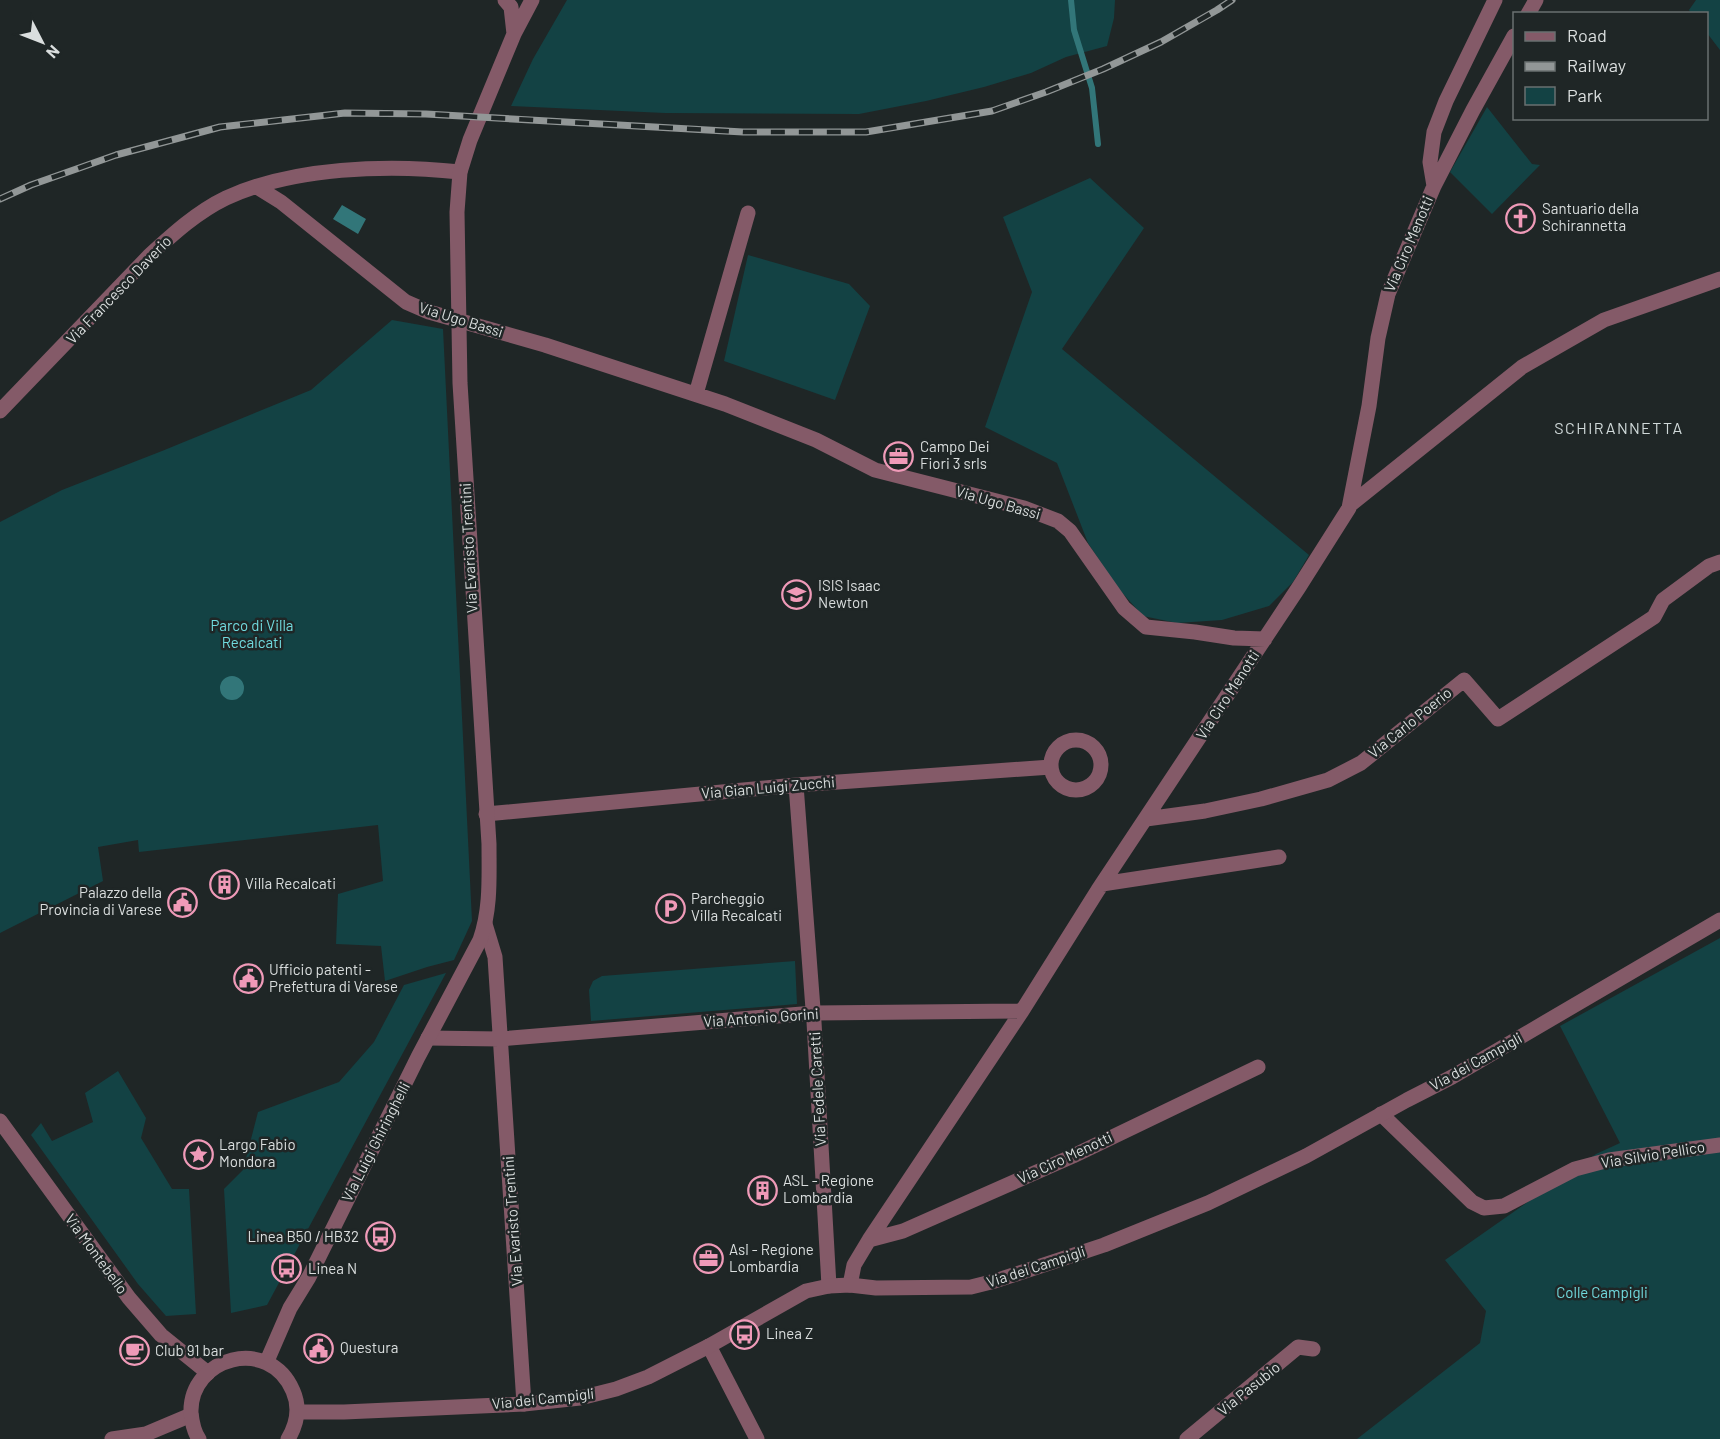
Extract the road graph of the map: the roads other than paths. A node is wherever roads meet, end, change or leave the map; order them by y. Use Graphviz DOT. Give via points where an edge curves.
graph roads {
  1 [pos="505,0"];
  2 [pos="532,0"];
  3 [pos="1495,0"];
  4 [pos="514,34"];
  5 [pos="1513,40"];
  6 [pos="460,172"];
  7 [pos="1434,186"];
  8 [pos="257,187"];
  9 [pos="748,213"];
  10 [pos="1720,279"];
  11 [pos="459,320"];
  12 [pos="696,394"];
  13 [pos="0,411"];
  14 [pos="1350,505"];
  15 [pos="1720,562"];
  16 [pos="1265,639"];
  17 [pos="1051,768"];
  18 [pos="796,785"];
  19 [pos="486,814"];
  20 [pos="1146,819"];
  21 [pos="1279,857"];
  22 [pos="1102,884"];
  23 [pos="1720,920"];
  24 [pos="486,924"];
  25 [pos="1022,1011"];
  26 [pos="814,1013"];
  27 [pos="428,1038"];
  28 [pos="500,1039"];
  29 [pos="1258,1067"];
  30 [pos="1382,1114"];
  31 [pos="0,1121"];
  32 [pos="1720,1144"];
  33 [pos="868,1240"];
  34 [pos="850,1285"];
  35 [pos="829,1287"];
  36 [pos="709,1346"];
  37 [pos="1313,1350"];
  38 [pos="267,1361"];
  39 [pos="208,1373"];
  40 [pos="524,1404"];
  41 [pos="297,1412"];
  42 [pos="191,1415"];
  43 [pos="123,1438"];
  44 [pos="200,1439"];
  45 [pos="288,1439"];
  46 [pos="757,1439"];
  47 [pos="1188,1439"];
  1 -- 4 [label="street" via="511,7"];
  2 -- 4 [label="street"];
  3 -- 7 [label="street" via="1434,132 1430,162"];
  4 -- 6 [label="street"];
  5 -- 7 [label="street, Via Ciro Menotti"];
  6 -- 8 [label="street, Via Francesco Daverio" via="396,168 343,171 293,177"];
  6 -- 11 [label="street, Via Evaristo Trentini"];
  7 -- 14 [label="street, Via Ciro Menotti" via="1388,294"];
  8 -- 11 [label="street, Via Ugo Bassi" via="406,302"];
  8 -- 13 [label="street, Via Francesco Daverio" via="227,198 174,233"];
  9 -- 12 [label="street"];
  10 -- 14 [label="street, Via Ciro Menotti" via="1604,320 1522,366"];
  11 -- 12 [label="street, Via Ugo Bassi"];
  11 -- 19 [label="street, Via Evaristo Trentini" via="460,395"];
  12 -- 16 [label="street, Via Ugo Bassi" via="816,440 875,470 1024,508 1058,522 1070,531 1124,608 1146,627"];
  14 -- 16 [label="street, Via Ciro Menotti"];
  15 -- 20 [label="street, Via Carlo Poerio" via="1663,600 1654,617 1498,719 1464,680 1360,763 1328,780 1205,811"];
  16 -- 20 [label="street, Via Ciro Menotti"];
  17 -- 18 [label="street, Via Gian Luigi Zucchi"];
  18 -- 19 [label="street, Via Gian Luigi Zucchi"];
  18 -- 26 [label="street, Via Fedele Caretti"];
  19 -- 24 [label="street, Via Evaristo Trentini"];
  20 -- 22 [label="street, Via Ciro Menotti"];
  21 -- 22 [label="street"];
  22 -- 25 [label="street, Via Ciro Menotti"];
  23 -- 30 [label="street, Via dei Campigli"];
  24 -- 27 [label="street, Via Luigi Ghiringhelli"];
  24 -- 28 [label="street, Via Evaristo Trentini" via="495,957"];
  25 -- 26 [label="street, Via Antonio Gorini"];
  25 -- 33 [label="street, Via Ciro Menotti"];
  26 -- 28 [label="street, Via Antonio Gorini"];
  26 -- 35 [label="street, Via Fedele Caretti"];
  27 -- 28 [label="street, Via Antonio Gorini"];
  27 -- 38 [label="street, Via Luigi Ghiringhelli" via="290,1308"];
  28 -- 40 [label="street, Via Evaristo Trentini"];
  29 -- 33 [label="street, Via Ciro Menotti" via="946,1212 903,1231"];
  30 -- 32 [label="street, Via Silvio Pellico" via="1472,1202 1484,1208 1504,1206 1575,1169 1609,1160"];
  30 -- 34 [label="street, Via dei Campigli" via="1208,1203 1104,1245 994,1281 944,1288"];
  31 -- 39 [label="street, Via Montebello" via="129,1298 160,1335"];
  33 -- 34 [label="street, Via Ciro Menotti" via="854,1265"];
  34 -- 35 [label="street, Via dei Campigli"];
  35 -- 36 [label="street, Via dei Campigli" via="806,1291"];
  36 -- 40 [label="street, Via dei Campigli" via="616,1389 580,1398"];
  36 -- 46 [label="street"];
  37 -- 47 [label="street, Via Pasubio" via="1298,1347"];
  38 -- 39 [label="street" via="239,1358"];
  38 -- 41 [label="street" via="289,1382"];
  39 -- 42 [label="street" via="196,1385"];
  40 -- 41 [label="street, Via dei Campigli"];
  41 -- 45 [label="street"];
  42 -- 43 [label="street" via="146,1434"];
  42 -- 44 [label="street"];
}
